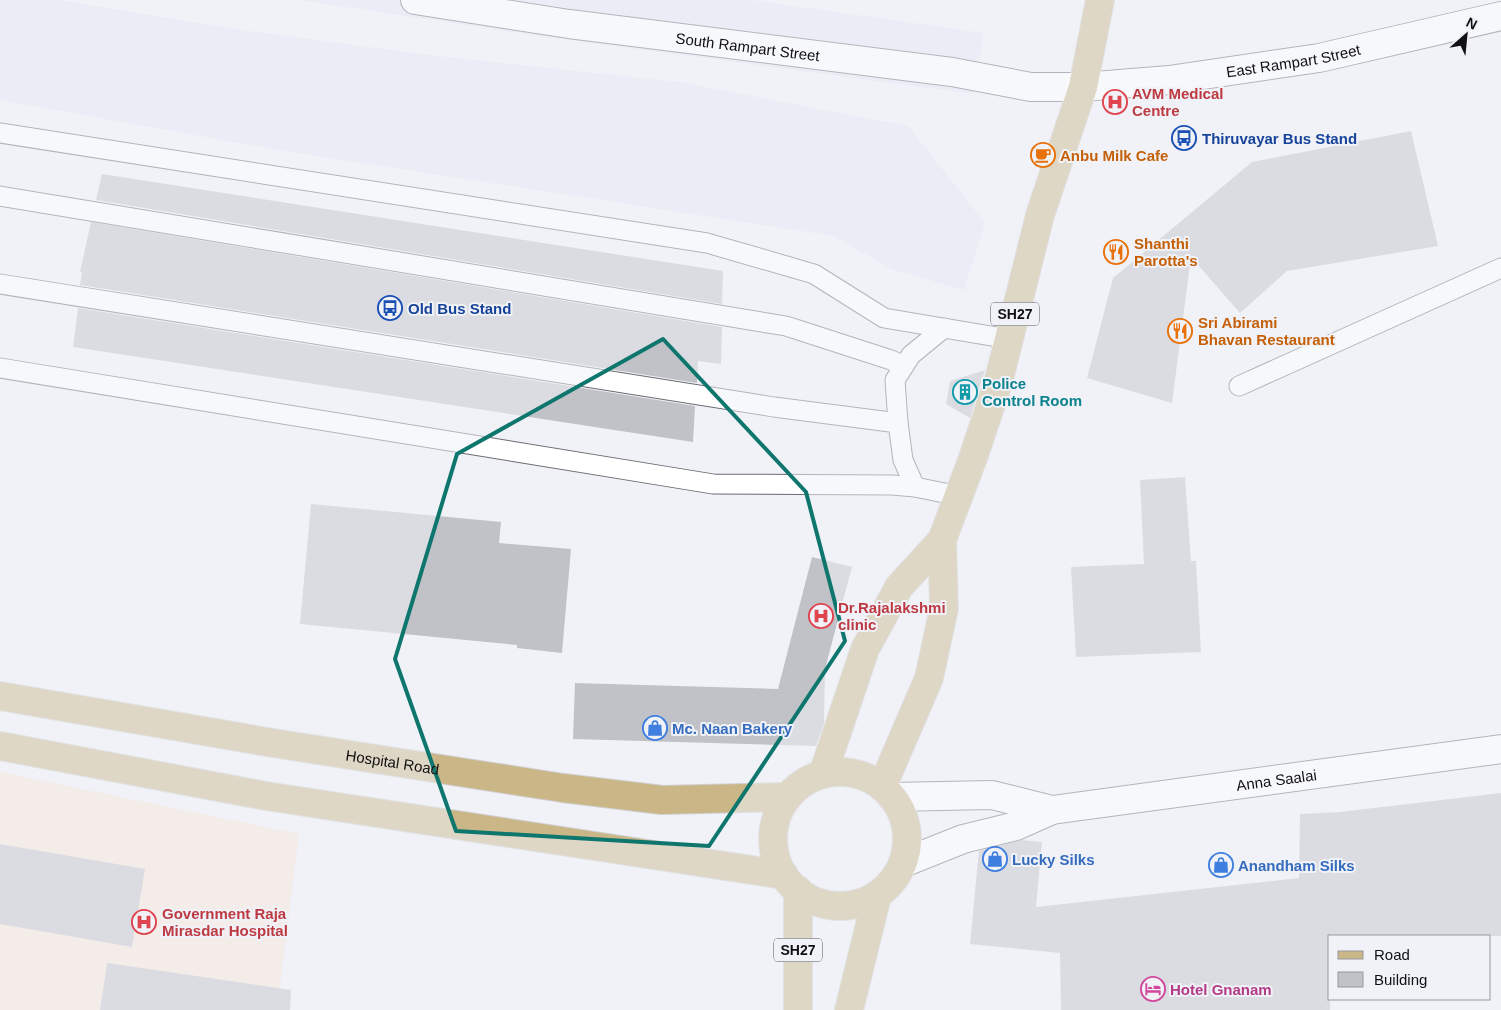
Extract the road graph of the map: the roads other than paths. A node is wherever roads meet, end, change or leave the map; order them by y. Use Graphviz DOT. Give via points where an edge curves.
graph roads {
  1 [pos="415,0"];
  2 [pos="1100,0"];
  3 [pos="1501,16"];
  4 [pos="1083,87"];
  5 [pos="0,134"];
  6 [pos="0,196"];
  7 [pos="1501,268"];
  8 [pos="0,284"];
  9 [pos="944,328"];
  10 [pos="1009,339"];
  11 [pos="904,366"];
  12 [pos="0,368"];
  13 [pos="1239,386"];
  14 [pos="898,423"];
  15 [pos="915,487"];
  16 [pos="959,496"];
  17 [pos="942,540"];
  18 [pos="0,696"];
  19 [pos="0,746"];
  20 [pos="1501,749"];
  21 [pos="823,774"];
  22 [pos="887,792"];
  23 [pos="788,797"];
  24 [pos="1052,810"];
  25 [pos="903,863"];
  26 [pos="791,883"];
  27 [pos="877,896"];
  28 [pos="798,1010"];
  29 [pos="849,1010"];
  1 -- 4 [label="street, South Rampart Street" via="569,24 952,72 1031,87"];
  2 -- 4 [label="main road, SH27"];
  3 -- 4 [label="street, East Rampart Street" via="1319,58 1169,80"];
  4 -- 10 [label="main road, SH27" via="1040,215"];
  5 -- 9 [label="lane" via="707,243 814,274 884,318"];
  6 -- 11 [label="lane" via="786,326"];
  7 -- 13 [label="lane"];
  8 -- 14 [label="lane" via="774,407"];
  9 -- 10 [label="lane"];
  9 -- 11 [label="lane" via="911,355"];
  10 -- 16 [label="main road, SH27" via="998,383"];
  11 -- 14 [label="lane" via="895,380"];
  12 -- 15 [label="lane" via="713,484 892,484"];
  14 -- 15 [label="lane" via="903,460"];
  15 -- 16 [label="lane"];
  16 -- 17 [label="main road, SH27"];
  17 -- 21 [label="main road, SH27" via="899,587 865,649"];
  17 -- 22 [label="main road, SH27" via="944,608 929,678"];
  18 -- 23 [label="main road, Hospital Road" via="563,788 662,800"];
  19 -- 26 [label="main road" via="266,796"];
  20 -- 24 [label="street, Anna Saalai"];
  21 -- 22 [label="main road" via="844,772 864,777"];
  21 -- 23 [label="main road" via="803,782"];
  22 -- 24 [label="street, Anna Saalai" via="992,795"];
  22 -- 25 [label="main road" via="902,812 907,829"];
  23 -- 26 [label="main road" via="778,815 773,835 775,856"];
  24 -- 25 [label="street, Anna Saalai" via="1016,826 963,840"];
  25 -- 27 [label="main road"];
  26 -- 27 [label="main road" via="816,901 836,906 857,904"];
  26 -- 28 [label="main road, SH27"];
  27 -- 29 [label="main road"];
}
